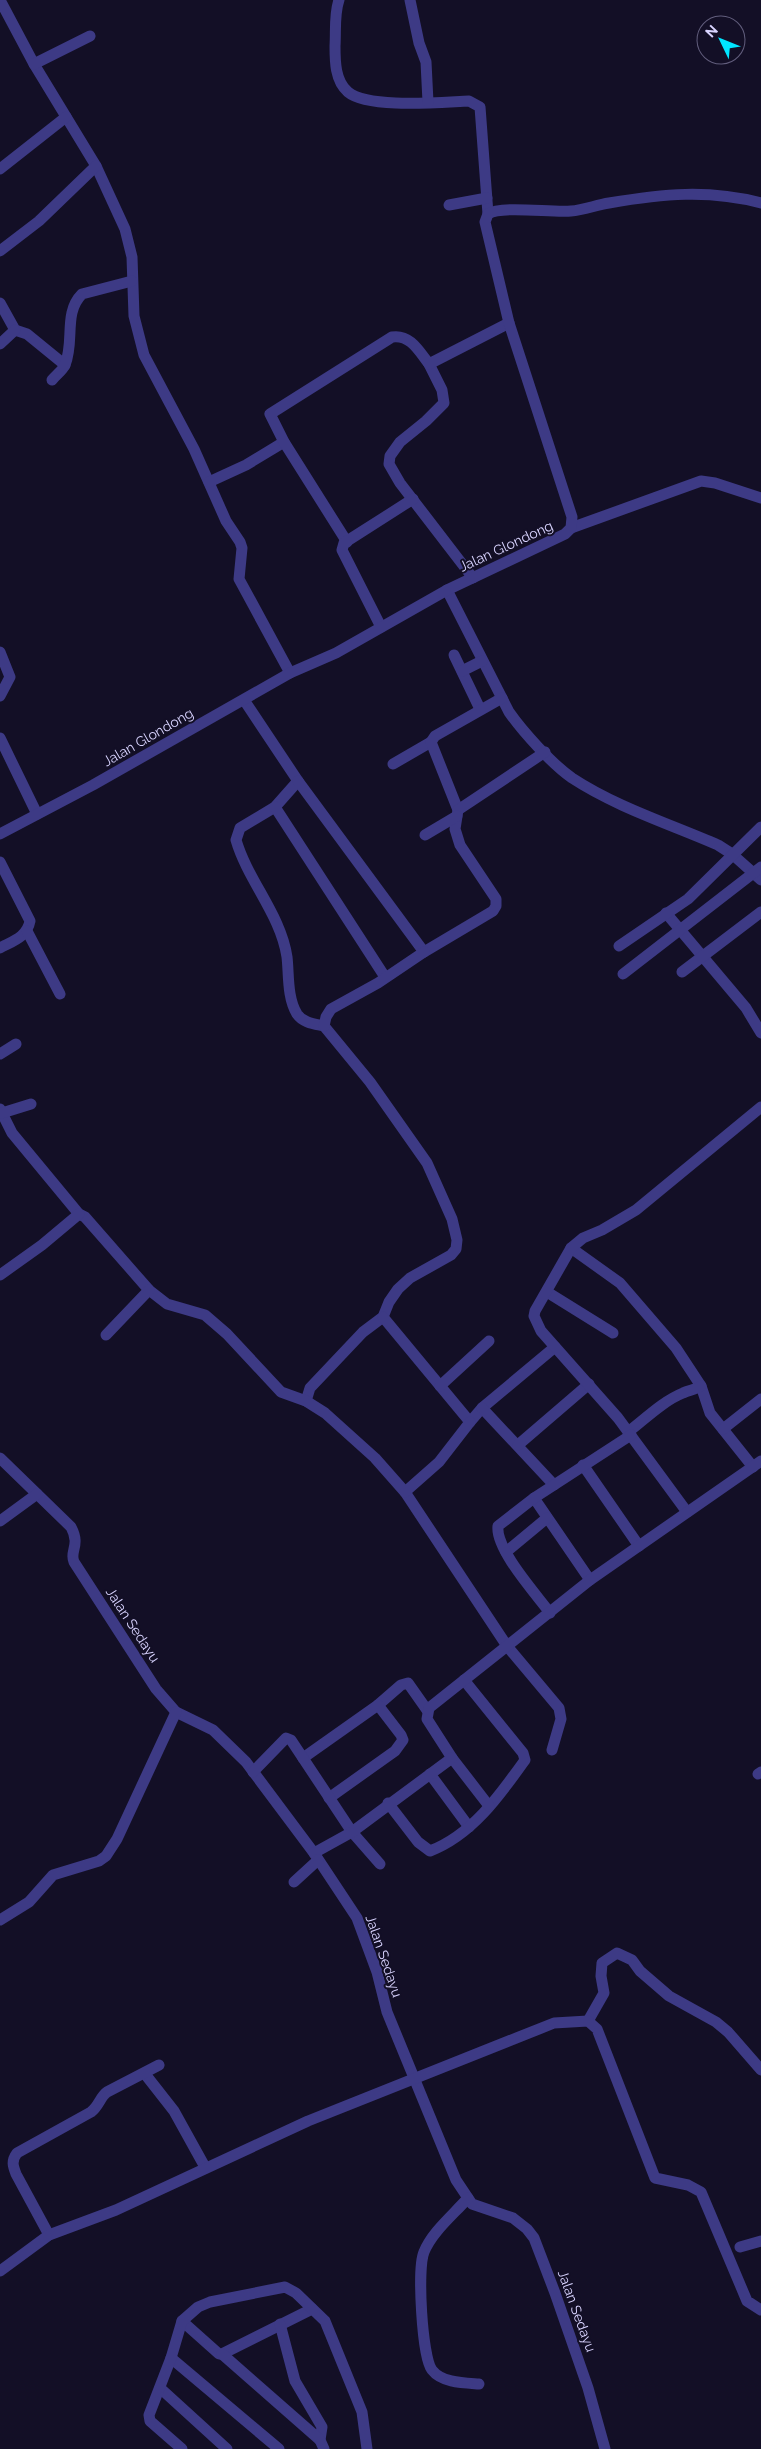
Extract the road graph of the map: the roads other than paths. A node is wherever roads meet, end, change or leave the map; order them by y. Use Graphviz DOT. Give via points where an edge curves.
graph roads {
  1 [pos="0,0"];
  2 [pos="340,0"];
  3 [pos="410,0"];
  4 [pos="90,36"];
  5 [pos="34,64"];
  6 [pos="428,102"];
  7 [pos="66,117"];
  8 [pos="96,166"];
  9 [pos="0,169"];
  10 [pos="487,198"];
  11 [pos="761,203"];
  12 [pos="449,205"];
  13 [pos="488,214"];
  14 [pos="0,250"];
  15 [pos="132,281"];
  16 [pos="0,302"];
  17 [pos="509,323"];
  18 [pos="15,330"];
  19 [pos="0,344"];
  20 [pos="429,364"];
  21 [pos="65,365"];
  22 [pos="52,380"];
  23 [pos="284,442"];
  24 [pos="209,482"];
  25 [pos="761,498"];
  26 [pos="413,499"];
  27 [pos="571,528"];
  28 [pos="347,542"];
  29 [pos="473,578"];
  30 [pos="447,590"];
  31 [pos="382,627"];
  32 [pos="0,652"];
  33 [pos="454,655"];
  34 [pos="482,661"];
  35 [pos="462,671"];
  36 [pos="290,673"];
  37 [pos="0,696"];
  38 [pos="502,698"];
  39 [pos="244,700"];
  40 [pos="480,709"];
  41 [pos="0,738"];
  42 [pos="431,742"];
  43 [pos="545,752"];
  44 [pos="393,764"];
  45 [pos="298,781"];
  46 [pos="275,806"];
  47 [pos="457,813"];
  48 [pos="37,814"];
  49 [pos="761,826"];
  50 [pos="0,834"];
  51 [pos="425,835"];
  52 [pos="732,854"];
  53 [pos="0,862"];
  54 [pos="758,873"];
  55 [pos="761,912"];
  56 [pos="666,913"];
  57 [pos="680,929"];
  58 [pos="27,931"];
  59 [pos="619,946"];
  60 [pos="0,948"];
  61 [pos="424,952"];
  62 [pos="703,956"];
  63 [pos="682,972"];
  64 [pos="623,974"];
  65 [pos="385,977"];
  66 [pos="60,994"];
  67 [pos="324,1026"];
  68 [pos="761,1034"];
  69 [pos="16,1044"];
  70 [pos="0,1054"];
  71 [pos="31,1104"];
  72 [pos="761,1108"];
  73 [pos="1,1111"];
  74 [pos="79,1214"];
  75 [pos="571,1248"];
  76 [pos="0,1275"];
  77 [pos="149,1290"];
  78 [pos="547,1292"];
  79 [pos="383,1317"];
  80 [pos="613,1333"];
  81 [pos="106,1335"];
  82 [pos="489,1341"];
  83 [pos="555,1347"];
  84 [pos="590,1384"];
  85 [pos="440,1386"];
  86 [pos="701,1386"];
  87 [pos="761,1399"];
  88 [pos="306,1401"];
  89 [pos="482,1408"];
  90 [pos="470,1422"];
  91 [pos="723,1429"];
  92 [pos="630,1433"];
  93 [pos="518,1445"];
  94 [pos="0,1458"];
  95 [pos="757,1464"];
  96 [pos="583,1465"];
  97 [pos="554,1485"];
  98 [pos="405,1492"];
  99 [pos="37,1494"];
  100 [pos="534,1498"];
  101 [pos="687,1512"];
  102 [pos="547,1518"];
  103 [pos="0,1521"];
  104 [pos="639,1546"];
  105 [pos="506,1552"];
  106 [pos="590,1580"];
  107 [pos="550,1613"];
  108 [pos="507,1646"];
  109 [pos="464,1680"];
  110 [pos="378,1705"];
  111 [pos="427,1710"];
  112 [pos="176,1712"];
  113 [pos="552,1750"];
  114 [pos="303,1758"];
  115 [pos="452,1758"];
  116 [pos="253,1772"];
  117 [pos="430,1774"];
  118 [pos="329,1798"];
  119 [pos="388,1803"];
  120 [pos="489,1806"];
  121 [pos="469,1827"];
  122 [pos="352,1832"];
  123 [pos="316,1856"];
  124 [pos="380,1864"];
  125 [pos="294,1882"];
  126 [pos="0,1920"];
  127 [pos="588,2021"];
  128 [pos="159,2065"];
  129 [pos="761,2070"];
  130 [pos="145,2074"];
  131 [pos="414,2078"];
  132 [pos="205,2167"];
  133 [pos="468,2198"];
  134 [pos="49,2235"];
  135 [pos="761,2241"];
  136 [pos="740,2247"];
  137 [pos="0,2271"];
  138 [pos="312,2309"];
  139 [pos="761,2310"];
  140 [pos="182,2321"];
  141 [pos="280,2324"];
  142 [pos="222,2354"];
  143 [pos="171,2358"];
  144 [pos="479,2384"];
  145 [pos="160,2388"];
  146 [pos="322,2444"];
  147 [pos="182,2449"];
  148 [pos="227,2449"];
  149 [pos="279,2449"];
  150 [pos="367,2449"];
  151 [pos="605,2449"];
  1 -- 5 [label="street"];
  2 -- 6 [label="street" via="336,14 335,61 340,82 348,93 363,100 383,103"];
  3 -- 6 [label="street" via="426,62"];
  4 -- 5 [label="street"];
  5 -- 7 [label="street"];
  6 -- 10 [label="street, Jalan Glondong" via="470,101 480,107"];
  7 -- 8 [label="street"];
  7 -- 9 [label="street"];
  8 -- 14 [label="street" via="39,221"];
  8 -- 15 [label="street" via="125,229 132,257"];
  10 -- 12 [label="street"];
  10 -- 13 [label="street, Jalan Glondong"];
  11 -- 13 [label="street" via="724,195 687,193 572,211 499,209"];
  13 -- 17 [label="street, Jalan Glondong" via="485,222"];
  15 -- 21 [label="street" via="82,294 77,300 71,314"];
  15 -- 24 [label="street" via="134,316 144,355"];
  16 -- 18 [label="street"];
  17 -- 20 [label="street"];
  17 -- 27 [label="street, Jalan Glondong" via="572,517"];
  18 -- 19 [label="street"];
  18 -- 21 [label="street" via="27,334"];
  20 -- 23 [label="street" via="410,341 392,337 270,414"];
  20 -- 26 [label="street" via="442,390 444,403 400,442 390,456 389,464"];
  21 -- 22 [label="street"];
  23 -- 24 [label="street"];
  23 -- 28 [label="street"];
  24 -- 36 [label="street" via="242,548 239,579"];
  25 -- 27 [label="street" via="701,480"];
  26 -- 28 [label="street"];
  26 -- 29 [label="street"];
  27 -- 29 [label="street, Jalan Glondong" via="565,534"];
  28 -- 31 [label="street" via="342,550"];
  29 -- 30 [label="street, Jalan Glondong"];
  30 -- 31 [label="street, Jalan Glondong"];
  30 -- 34 [label="street"];
  31 -- 36 [label="street, Jalan Glondong" via="336,653"];
  32 -- 37 [label="street" via="10,677"];
  33 -- 35 [label="street"];
  34 -- 35 [label="street"];
  34 -- 38 [label="street"];
  35 -- 40 [label="street"];
  36 -- 39 [label="street, Jalan Glondong"];
  38 -- 40 [label="street"];
  38 -- 43 [label="street" via="520,727"];
  39 -- 45 [label="street"];
  39 -- 48 [label="street, Jalan Glondong"];
  40 -- 42 [label="street" via="435,736"];
  41 -- 48 [label="street"];
  42 -- 44 [label="street"];
  42 -- 47 [label="street"];
  43 -- 47 [label="street"];
  43 -- 52 [label="street" via="570,776 599,794"];
  45 -- 46 [label="street"];
  45 -- 61 [label="street"];
  46 -- 65 [label="street"];
  46 -- 67 [label="street" via="240,828 236,840 250,875 282,935 288,983 297,1014 304,1021"];
  47 -- 51 [label="street"];
  47 -- 61 [label="street" via="454,829 460,845 496,899 496,906 493,911"];
  48 -- 50 [label="street, Jalan Glondong"];
  49 -- 52 [label="street"];
  52 -- 54 [label="street"];
  52 -- 56 [label="street" via="688,899"];
  53 -- 58 [label="street" via="30,921"];
  54 -- 57 [label="street"];
  55 -- 62 [label="street"];
  56 -- 57 [label="street"];
  56 -- 59 [label="street"];
  57 -- 62 [label="street"];
  57 -- 64 [label="street"];
  58 -- 60 [label="street"];
  58 -- 66 [label="street"];
  61 -- 65 [label="street"];
  62 -- 63 [label="street"];
  62 -- 68 [label="street" via="746,1008"];
  65 -- 67 [label="street" via="331,1009"];
  67 -- 79 [label="street" via="376,1089 428,1163 452,1219 457,1240 451,1255 410,1278 398,1289"];
  69 -- 70 [label="street"];
  71 -- 73 [label="street"];
  72 -- 75 [label="street" via="631,1213 583,1238"];
  73 -- 74 [label="street" via="12,1134"];
  74 -- 76 [label="street"];
  74 -- 77 [label="street" via="86,1217"];
  75 -- 78 [label="street"];
  75 -- 86 [label="street" via="620,1283 676,1348"];
  77 -- 81 [label="street"];
  77 -- 88 [label="street" via="167,1304 205,1316 228,1334 281,1392"];
  78 -- 80 [label="street"];
  78 -- 83 [label="street" via="534,1316 541,1331"];
  79 -- 85 [label="street"];
  79 -- 88 [label="street" via="310,1388"];
  82 -- 85 [label="street"];
  83 -- 84 [label="street"];
  83 -- 89 [label="street"];
  84 -- 92 [label="street"];
  84 -- 93 [label="street"];
  85 -- 90 [label="street"];
  86 -- 91 [label="street" via="710,1413"];
  86 -- 92 [label="street" via="668,1401"];
  87 -- 91 [label="street"];
  88 -- 98 [label="street" via="350,1434"];
  89 -- 90 [label="street"];
  89 -- 93 [label="street"];
  90 -- 98 [label="street" via="439,1462"];
  91 -- 95 [label="street"];
  92 -- 96 [label="street"];
  92 -- 101 [label="street"];
  93 -- 97 [label="street"];
  94 -- 99 [label="street, Jalan Sedayu"];
  95 -- 101 [label="street"];
  96 -- 97 [label="street"];
  96 -- 104 [label="street"];
  97 -- 100 [label="street"];
  98 -- 108 [label="street"];
  99 -- 103 [label="street"];
  99 -- 112 [label="street, Jalan Sedayu" via="71,1527 76,1544 72,1556 74,1562 156,1688"];
  100 -- 102 [label="street"];
  100 -- 105 [label="street" via="498,1526"];
  101 -- 104 [label="street"];
  102 -- 105 [label="street"];
  102 -- 106 [label="street"];
  104 -- 106 [label="street"];
  105 -- 107 [label="street"];
  106 -- 107 [label="street"];
  107 -- 108 [label="street"];
  108 -- 109 [label="street"];
  108 -- 113 [label="street" via="561,1713"];
  109 -- 111 [label="street"];
  109 -- 120 [label="street" via="525,1757"];
  110 -- 111 [label="street" via="401,1685 408,1683"];
  110 -- 114 [label="street"];
  110 -- 118 [label="street" via="402,1735 401,1745"];
  111 -- 115 [label="street" via="427,1719"];
  112 -- 116 [label="street, Jalan Sedayu" via="213,1730"];
  112 -- 126 [label="street" via="106,1856 53,1875 29,1902"];
  114 -- 116 [label="street" via="286,1738"];
  114 -- 118 [label="street"];
  115 -- 117 [label="street"];
  115 -- 120 [label="street"];
  116 -- 123 [label="street, Jalan Sedayu"];
  117 -- 119 [label="street"];
  117 -- 121 [label="street"];
  118 -- 122 [label="street"];
  119 -- 121 [label="street" via="418,1842 430,1850"];
  119 -- 122 [label="street"];
  120 -- 121 [label="street"];
  122 -- 123 [label="street"];
  122 -- 124 [label="street"];
  123 -- 125 [label="street"];
  123 -- 131 [label="street, Jalan Sedayu" via="357,1918 387,2012"];
  127 -- 129 [label="street" via="604,1993 602,1963 617,1952 632,1960 669,1996 716,2022"];
  127 -- 131 [label="street" via="554,2024"];
  127 -- 139 [label="street" via="597,2029 655,2178 688,2184 702,2192 747,2301"];
  128 -- 130 [label="street"];
  130 -- 132 [label="street" via="174,2111"];
  130 -- 134 [label="street" via="107,2092 91,2112 13,2158 16,2174"];
  131 -- 132 [label="street"];
  131 -- 133 [label="street, Jalan Sedayu" via="456,2180"];
  132 -- 134 [label="street" via="116,2210"];
  133 -- 144 [label="street" via="430,2240 423,2253 421,2300 432,2370 442,2378"];
  133 -- 151 [label="street, Jalan Sedayu" via="477,2207 512,2218 527,2228 534,2238 573,2344"];
  134 -- 137 [label="street"];
  135 -- 136 [label="street"];
  138 -- 140 [label="street" via="285,2287 210,2302 198,2307"];
  138 -- 141 [label="street"];
  138 -- 150 [label="street" via="325,2321 362,2412"];
  140 -- 142 [label="street" via="218,2354"];
  140 -- 143 [label="street"];
  141 -- 142 [label="street"];
  141 -- 146 [label="street" via="295,2381 322,2427"];
  142 -- 146 [label="street"];
  143 -- 145 [label="street"];
  143 -- 149 [label="street"];
  145 -- 147 [label="street" via="149,2418"];
  145 -- 148 [label="street"];
}
